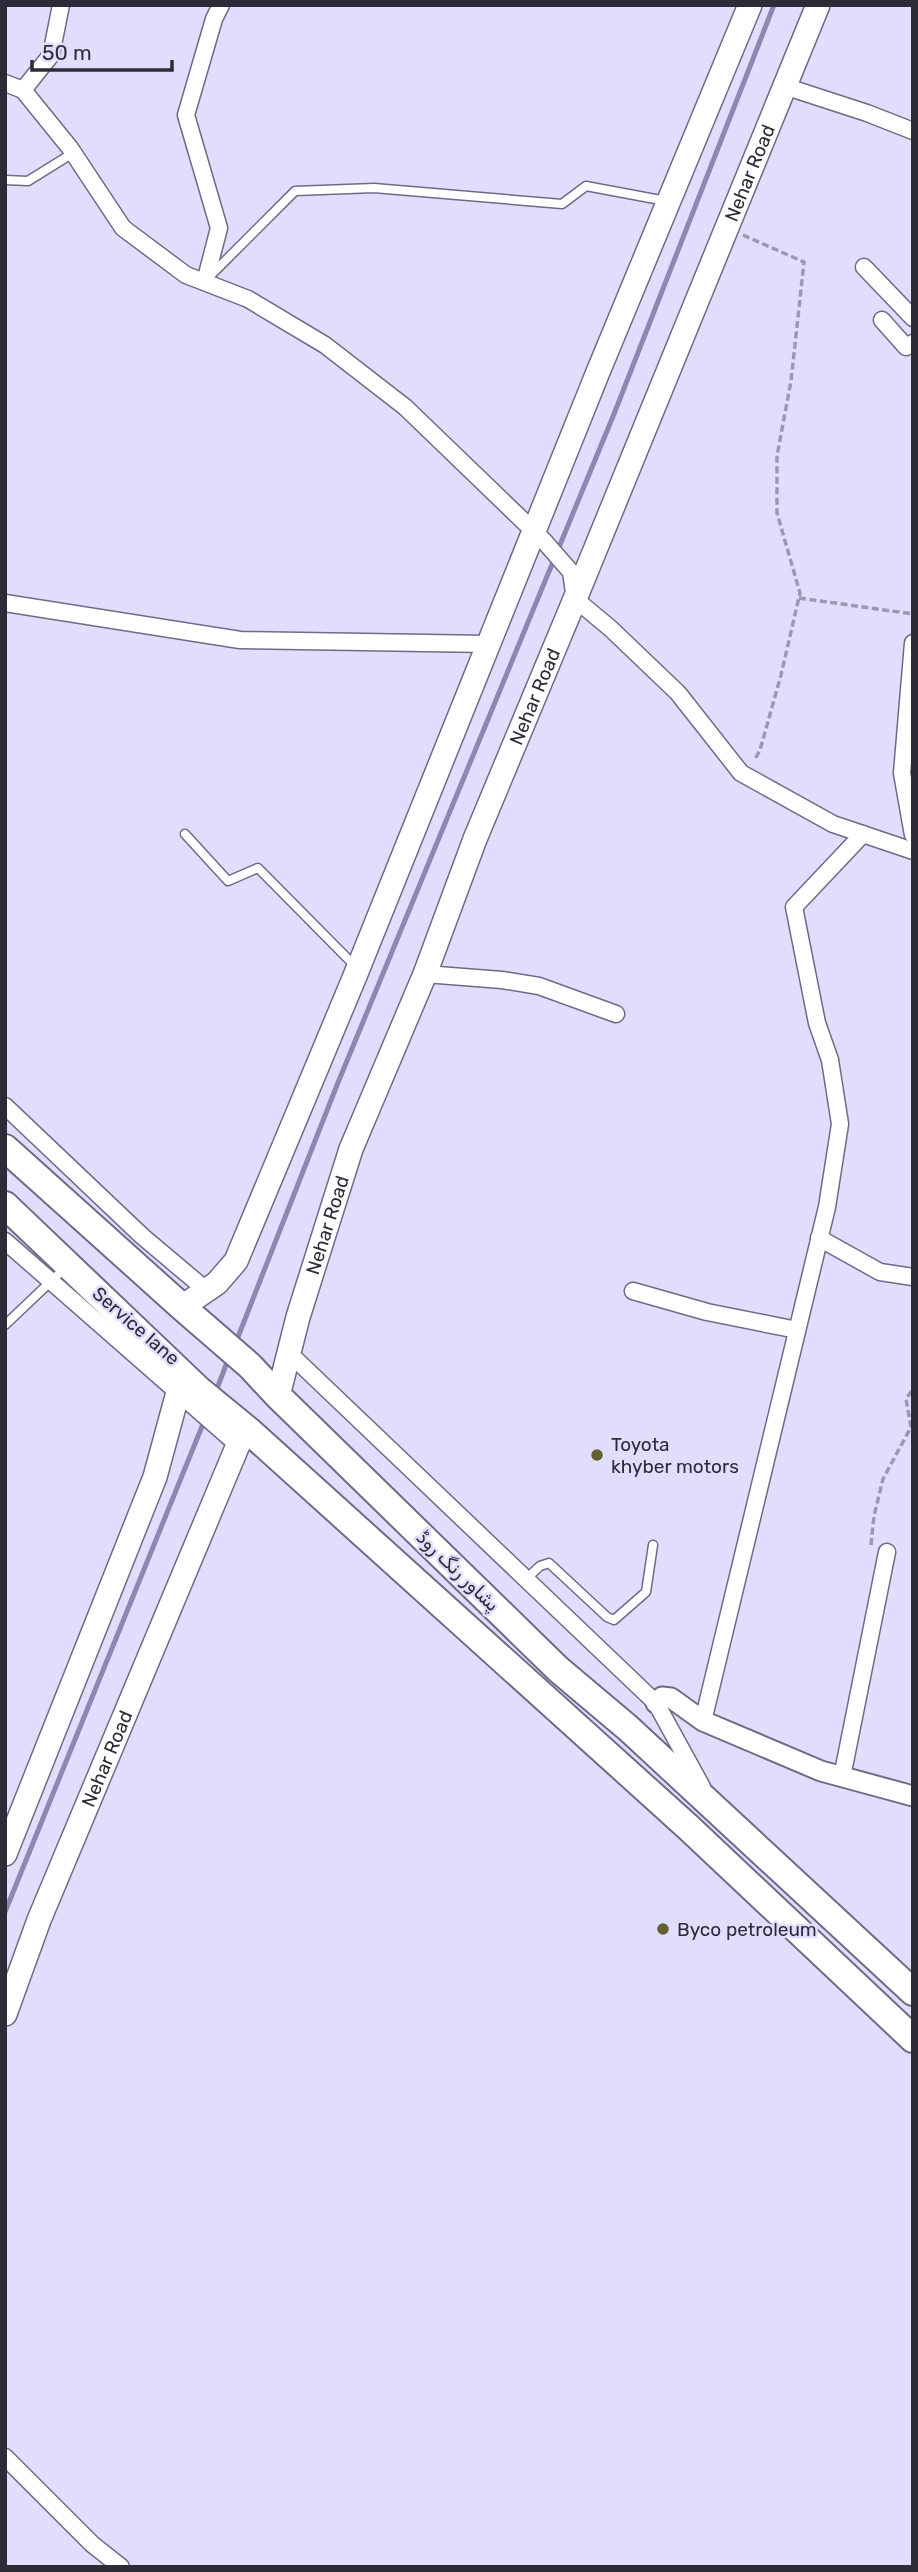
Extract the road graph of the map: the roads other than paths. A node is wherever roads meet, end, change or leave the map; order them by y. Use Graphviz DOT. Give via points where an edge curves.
graph roads {
  1 [pos="61,5"];
  2 [pos="221,5"];
  3 [pos="750,5"];
  4 [pos="818,5"];
  5 [pos="5,83"];
  6 [pos="784,86"];
  7 [pos="23,90"];
  8 [pos="913,131"];
  9 [pos="73,153"];
  10 [pos="5,180"];
  11 [pos="669,201"];
  12 [pos="864,267"];
  13 [pos="205,282"];
  14 [pos="913,318"];
  15 [pos="882,320"];
  16 [pos="913,343"];
  17 [pos="540,536"];
  18 [pos="576,599"];
  19 [pos="5,603"];
  20 [pos="913,643"];
  21 [pos="488,644"];
  22 [pos="185,834"];
  23 [pos="863,834"];
  24 [pos="913,835"];
  25 [pos="913,850"];
  26 [pos="358,969"];
  27 [pos="425,974"];
  28 [pos="616,1014"];
  29 [pos="5,1106"];
  30 [pos="5,1148"];
  31 [pos="5,1205"];
  32 [pos="819,1238"];
  33 [pos="5,1241"];
  34 [pos="60,1273"];
  35 [pos="913,1277"];
  36 [pos="206,1290"];
  37 [pos="633,1291"];
  38 [pos="182,1307"];
  39 [pos="5,1325"];
  40 [pos="797,1330"];
  41 [pos="289,1353"];
  42 [pos="187,1385"];
  43 [pos="278,1396"];
  44 [pos="239,1431"];
  45 [pos="653,1545"];
  46 [pos="887,1552"];
  47 [pos="526,1579"];
  48 [pos="656,1703"];
  49 [pos="704,1721"];
  50 [pos="842,1777"];
  51 [pos="913,1796"];
  52 [pos="714,1808"];
  53 [pos="5,1854"];
  54 [pos="852,1937"];
  55 [pos="830,1960"];
  56 [pos="906,1986"];
  57 [pos="873,2001"];
  58 [pos="5,2014"];
  59 [pos="913,2039"];
  60 [pos="5,2457"];
  61 [pos="121,2567"];
  1 -- 7 [label="street" via="51,55"];
  2 -- 13 [label="street" via="186,115 219,228"];
  3 -- 11 [label="main road"];
  4 -- 6 [label="main road, Nehar Road"];
  5 -- 7 [label="street"];
  6 -- 8 [label="street"];
  6 -- 18 [label="main road, Nehar Road"];
  7 -- 9 [label="street"];
  9 -- 10 [label="lane" via="28,181"];
  9 -- 13 [label="street" via="123,228 187,275"];
  11 -- 13 [label="lane" via="586,186 562,204 374,188 295,191"];
  11 -- 17 [label="main road"];
  12 -- 14 [label="street"];
  13 -- 17 [label="street" via="247,299 325,345 404,407"];
  15 -- 16 [label="street" via="906,347"];
  17 -- 18 [label="street" via="571,572"];
  17 -- 21 [label="main road"];
  18 -- 23 [label="street" via="678,692 741,773 833,824"];
  18 -- 27 [label="main road, Nehar Road" via="469,852"];
  19 -- 21 [label="street" via="240,640"];
  20 -- 24 [label="street" via="902,773"];
  21 -- 26 [label="main road"];
  22 -- 26 [label="lane" via="228,881 258,868"];
  23 -- 25 [label="street"];
  23 -- 32 [label="street" via="794,907 840,1124"];
  26 -- 36 [label="main road" via="236,1261"];
  27 -- 28 [label="street" via="539,986"];
  27 -- 41 [label="main road, Nehar Road" via="351,1149"];
  29 -- 36 [label="street"];
  30 -- 38 [label="highway, پشاور رنگ روڈ"];
  31 -- 34 [label="highway, پشاور رنگ روڈ"];
  32 -- 35 [label="street" via="880,1272"];
  32 -- 40 [label="street"];
  33 -- 34 [label="street"];
  34 -- 39 [label="lane"];
  34 -- 42 [label="highway, پشاور رنگ روڈ"];
  36 -- 38 [label="main road"];
  37 -- 40 [label="street"];
  38 -- 43 [label="highway, پشاور رنگ روڈ"];
  40 -- 49 [label="street"];
  41 -- 43 [label="main road, Nehar Road"];
  41 -- 47 [label="street"];
  42 -- 44 [label="highway, پشاور رنگ روڈ"];
  42 -- 53 [label="main road"];
  43 -- 52 [label="highway, پشاور رنگ روڈ" via="558,1669"];
  44 -- 55 [label="highway, پشاور رنگ روڈ" via="688,1827"];
  44 -- 58 [label="main road, Nehar Road"];
  45 -- 47 [label="lane" via="646,1592 614,1620 549,1563"];
  46 -- 50 [label="street"];
  47 -- 48 [label="street"];
  48 -- 49 [label="street" via="662,1697 671,1698"];
  48 -- 52 [label="street"];
  49 -- 50 [label="street"];
  50 -- 51 [label="street"];
  52 -- 54 [label="highway, پشاور رنگ روڈ"];
  54 -- 55 [label="highway" via="852,1950 844,1960"];
  54 -- 56 [label="highway, پشاور رنگ روڈ"];
  55 -- 57 [label="highway, پشاور رنگ روڈ"];
  56 -- 57 [label="highway" via="886,1982"];
  57 -- 59 [label="highway, پشاور رنگ روڈ"];
  60 -- 61 [label="street"];
}
